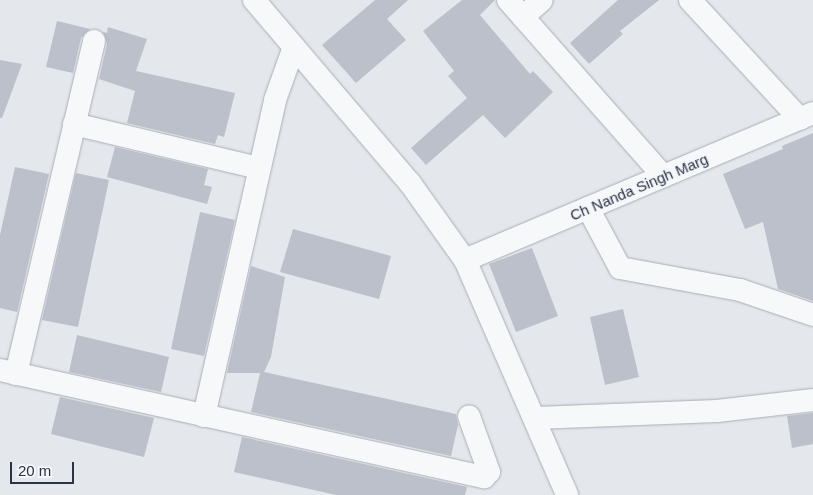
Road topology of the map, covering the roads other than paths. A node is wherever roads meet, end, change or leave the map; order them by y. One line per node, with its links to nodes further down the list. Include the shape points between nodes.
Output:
1 (254, 0): 7 (street)
2 (508, 0): 5 (street)
3 (542, 0): 5 (street)
4 (690, 0): 8 (street)
5 (523, 17): 11 (street)
6 (94, 41): 9 (street)
7 (294, 47): 10 (street, via 276,93); 13 (street, via 410,184)
8 (806, 116): 11 (street, Ch Nanda Singh Marg)
9 (74, 124): 10 (street); 15 (street)
10 (259, 168): 17 (street)
11 (663, 176): 12 (street, Ch Nanda Singh Marg)
12 (588, 208): 13 (street, Ch Nanda Singh Marg); 14 (street, via 620,268 740,290)
13 (465, 260): 19 (street)
14 (813, 315)
15 (8, 372): 17 (street)
16 (813, 400): 19 (street, via 717,411)
17 (204, 416): 18 (street, via 484,477 488,472)
18 (469, 416)
19 (536, 418): 20 (street)
20 (567, 495)

